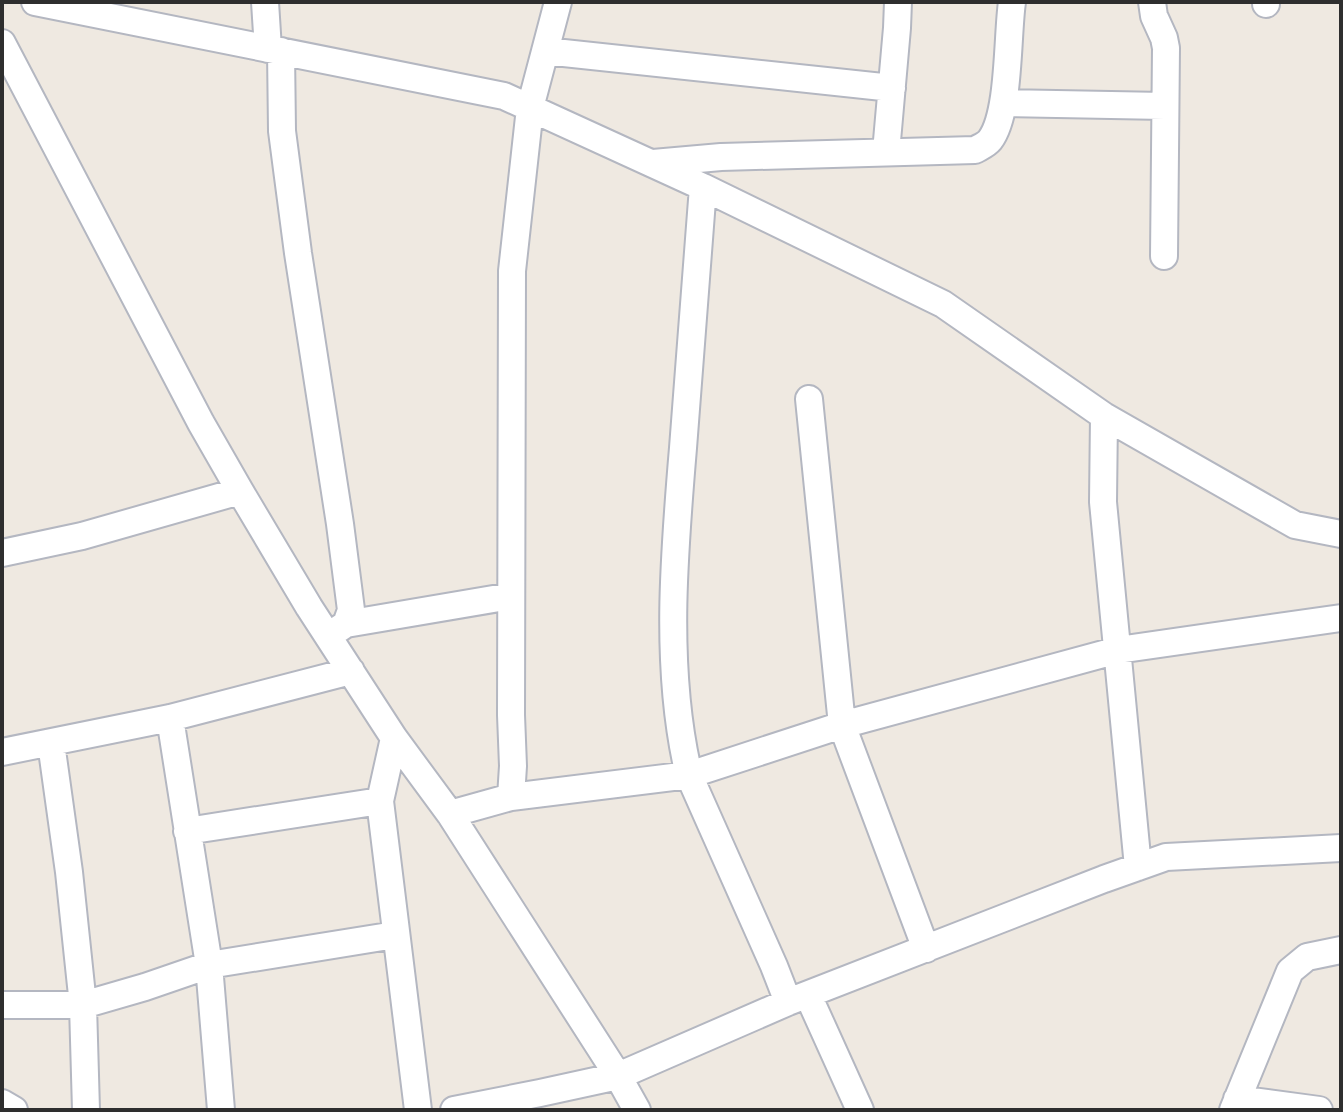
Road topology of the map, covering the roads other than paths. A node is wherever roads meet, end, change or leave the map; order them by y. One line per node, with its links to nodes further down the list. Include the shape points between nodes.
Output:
1 (35, 2): 8 (street)
2 (265, 2): 8 (street)
3 (558, 2): 9 (street)
4 (898, 2): 11 (street)
5 (1012, 2): 12 (street)
6 (1152, 2): 13 (street, via 1166,48)
7 (2, 43): 10 (street)
8 (274, 50): 14 (street, via 504,96); 26 (street, via 346,563 351,610)
9 (545, 51): 11 (street); 14 (street)
10 (11, 80): 21 (street)
11 (892, 88): 15 (street)
12 (1003, 103): 13 (street); 15 (street, via 995,132 975,150)
13 (1165, 106): 18 (street)
14 (530, 108): 16 (street); 24 (street, via 512,271)
15 (886, 152): 16 (street)
16 (649, 163): 17 (street)
17 (703, 187): 20 (street, via 943,304); 34 (street, via 675,540 674,671)
18 (1164, 256)
19 (809, 399): 30 (street)
20 (1104, 416): 22 (street, via 1295,525); 27 (street, via 1103,502)
21 (240, 491): 23 (street); 26 (street, via 309,607)
22 (1341, 534)
23 (2, 553)
24 (511, 596): 26 (street); 35 (street)
25 (1341, 618): 27 (street)
26 (337, 630): 28 (street)
27 (1118, 650): 30 (street); 40 (street)
28 (351, 671): 29 (street); 31 (street)
29 (170, 718): 32 (street); 38 (street)
30 (842, 725): 34 (street); 42 (street)
31 (394, 738): 36 (street); 37 (street)
32 (51, 743): 33 (street); 47 (street)
33 (2, 752)
34 (689, 775): 35 (street); 45 (street, via 774,966)
35 (511, 797): 37 (street)
36 (380, 801): 38 (street); 41 (street)
37 (450, 814): 48 (street)
38 (187, 831): 44 (street)
39 (1341, 848): 40 (street, via 1166,857)
40 (1138, 867): 42 (street)
41 (395, 935): 44 (street); 54 (street)
42 (926, 949): 45 (street)
43 (1341, 950): 50 (street, via 1307,957 1290,971)
44 (209, 965): 47 (street); 53 (street)
45 (798, 999): 48 (street); 57 (street)
46 (2, 1005): 47 (street)
47 (83, 1005): 52 (street)
48 (618, 1076): 55 (street); 56 (street)
49 (2, 1103): 51 (street)
50 (1235, 1104): 58 (street)
51 (14, 1110)
52 (86, 1110)
53 (221, 1110)
54 (418, 1110)
55 (454, 1110)
56 (637, 1110)
57 (860, 1110)
58 (1319, 1110)

